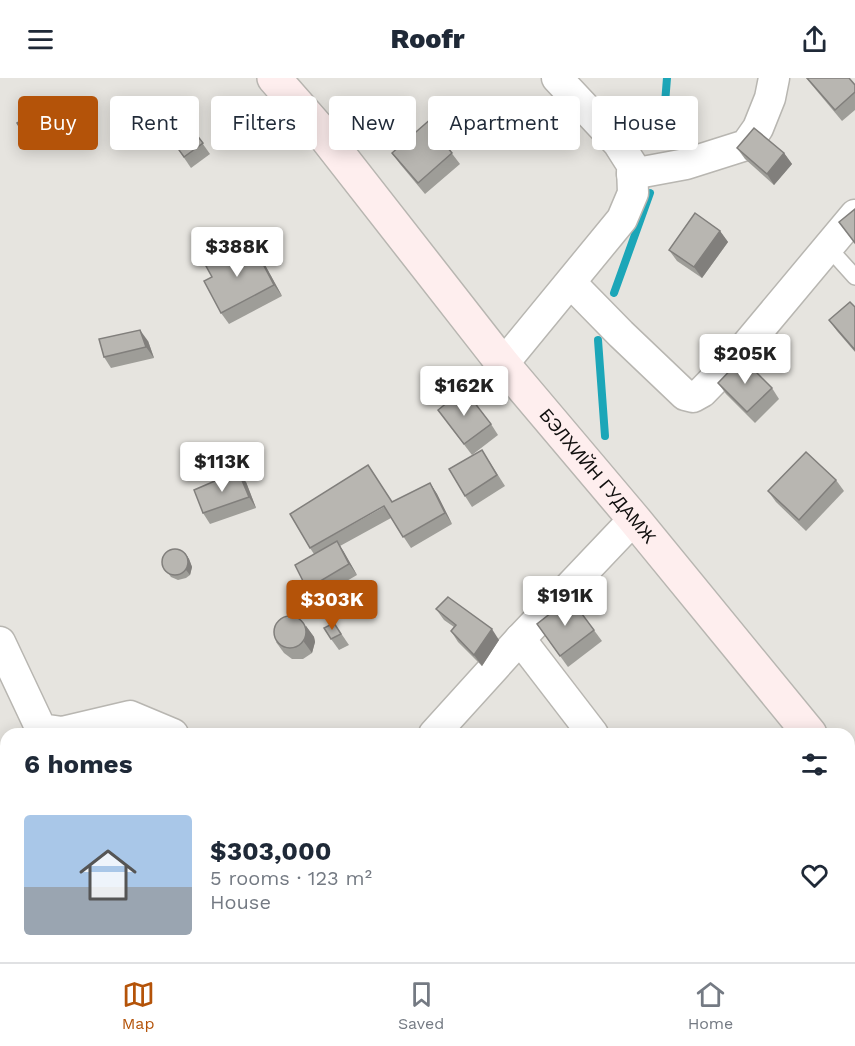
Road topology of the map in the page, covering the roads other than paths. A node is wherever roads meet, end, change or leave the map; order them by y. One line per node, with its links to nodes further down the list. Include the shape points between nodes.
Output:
1 (274, 78): 9 (main road, БЭЛХИЙН ГУДАМЖ, via 324,135)
2 (557, 78): 4 (street, via 618,143 632,165)
3 (774, 78): 4 (street, via 758,128 746,145 686,164)
4 (632, 174): 8 (street, via 633,193 622,219)
5 (855, 215): 6 (street)
6 (828, 247): 7 (lane); 8 (street, via 739,354 693,397 685,395)
7 (855, 278)
8 (571, 283): 9 (street)
9 (503, 364): 10 (main road, БЭЛХИЙН ГУДАМЖ)
10 (634, 519): 11 (street); 18 (main road, БЭЛХИЙН ГУДАМЖ)
11 (520, 639): 16 (street); 17 (street)
12 (0, 642): 13 (street)
13 (41, 728)
14 (79, 728): 15 (street, via 130,716)
15 (159, 728)
16 (441, 728)
17 (588, 728)
18 (805, 728)

